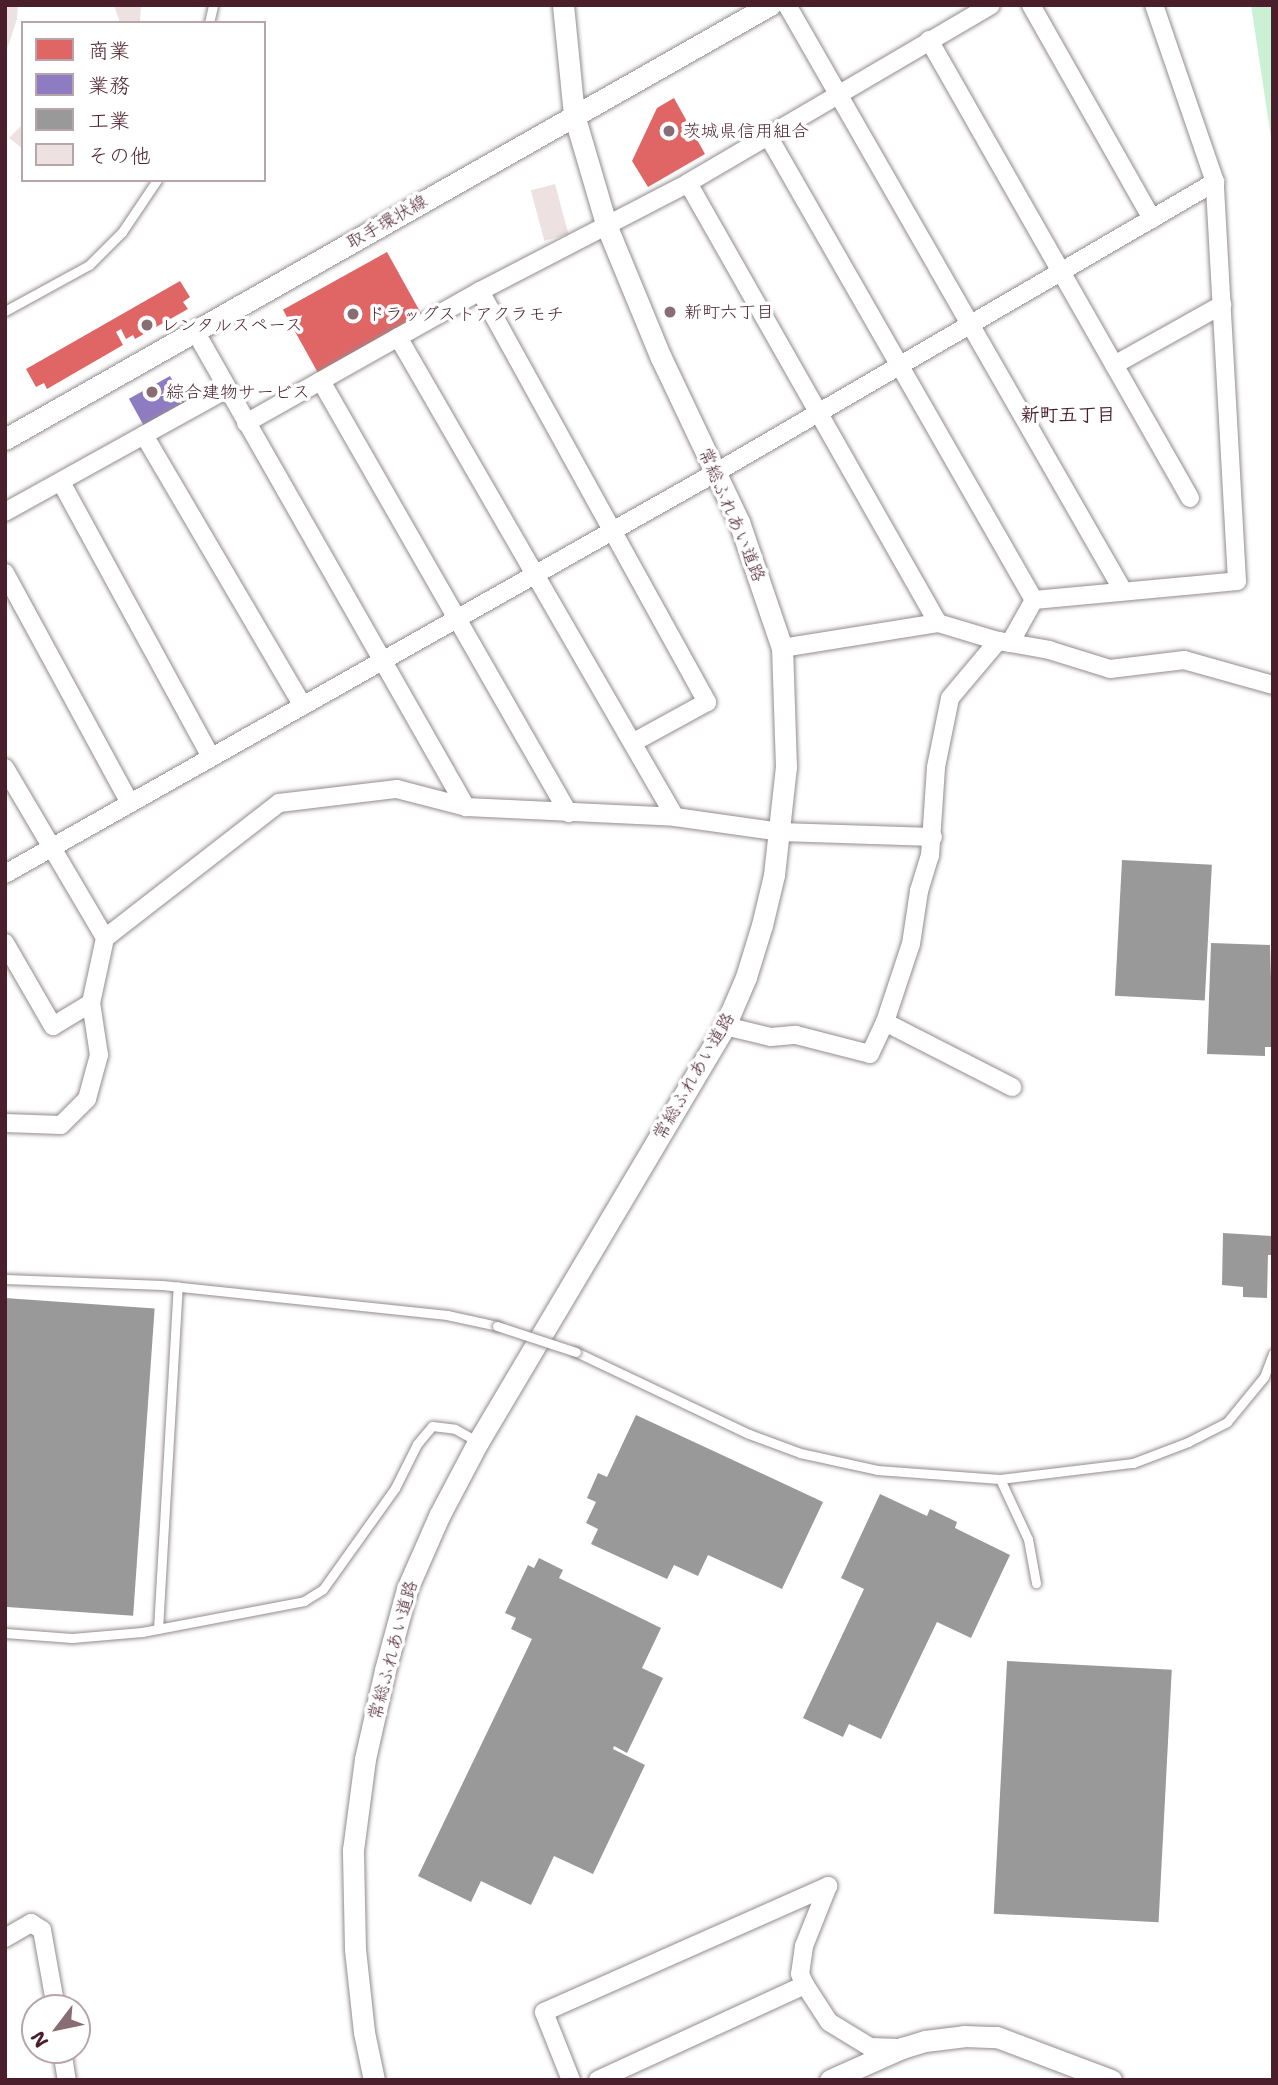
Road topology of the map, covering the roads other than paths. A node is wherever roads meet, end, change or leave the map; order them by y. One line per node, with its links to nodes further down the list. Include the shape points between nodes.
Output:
1 (563, 5): 9 (street, 常総ふれあい道路)
2 (770, 5): 9 (street, 取手環状線)
3 (787, 5): 8 (street)
4 (991, 5): 7 (street)
5 (1031, 5): 14 (street)
6 (1154, 5): 12 (street)
7 (929, 40): 8 (street); 16 (street)
8 (837, 93): 10 (street); 20 (street)
9 (574, 115): 15 (street, 常総ふれあい道路); 21 (street, 取手環状線)
10 (767, 134): 13 (street); 23 (street)
11 (156, 182): 19 (lane, via 122,232 89,265)
12 (1215, 182): 14 (street); 18 (street)
13 (688, 183): 15 (street); 27 (street)
14 (1152, 219): 16 (street)
15 (607, 226): 17 (street); 31 (street, 常総ふれあい道路, via 656,347)
16 (1060, 272): 20 (street); 24 (street)
17 (480, 291): 22 (street); 35 (street)
18 (1222, 305): 24 (street); 38 (street, via 1237,581)
19 (5, 311)
20 (968, 326): 23 (street); 38 (street)
21 (195, 331): 26 (street); 30 (street, 取手環状線)
22 (398, 337): 25 (street); 37 (street)
23 (901, 365): 27 (street); 39 (street)
24 (1114, 365): 33 (street)
25 (321, 380): 28 (street); 40 (street)
26 (227, 388): 28 (street); 29 (street)
27 (819, 412): 31 (street); 41 (street)
28 (246, 423): 44 (street)
29 (144, 435): 32 (street); 46 (street)
30 (5, 439)
31 (715, 473): 35 (street); 43 (street, 常総ふれあい道路, via 743,534)
32 (61, 482): 34 (street); 48 (street)
33 (1190, 498)
34 (5, 512)
35 (611, 532): 37 (street); 47 (street, via 707,702)
36 (5, 573): 50 (street)
37 (535, 575): 40 (street); 47 (street)
38 (1122, 589): 39 (street)
39 (1034, 600): 42 (street)
40 (457, 618): 44 (street); 52 (street)
41 (938, 623): 42 (street); 43 (street)
42 (1004, 642): 45 (street, via 1110,669 1184,660); 55 (street, via 950,698 936,767)
43 (782, 648): 54 (street, 常総ふれあい道路, via 786,767)
44 (381, 661): 46 (street); 51 (street)
45 (1273, 685)
46 (303, 706): 48 (street)
47 (634, 742): 53 (street)
48 (211, 757): 50 (street)
49 (5, 768): 56 (street)
50 (130, 803): 56 (street)
51 (466, 807): 52 (street); 58 (street, via 397,789 279,803)
52 (568, 813): 53 (street)
53 (675, 817): 54 (street)
54 (780, 832): 55 (street); 62 (street, 常総ふれあい道路, via 762,925)
55 (933, 837): 61 (street, via 911,944)
56 (51, 848): 57 (street); 58 (street)
57 (5, 874)
58 (105, 938): 60 (street)
59 (5, 943): 60 (street, via 53,1026)
60 (91, 1003): 64 (street, via 99,1055 87,1099 61,1125)
61 (885, 1022): 62 (street, via 870,1054 796,1035 771,1038); 63 (street)
62 (725, 1026): 68 (street, 常総ふれあい道路)
63 (1012, 1087)
64 (7, 1119)
65 (5, 1279): 66 (lane)
66 (177, 1287): 69 (lane, bridge, via 447,1315 497,1326 576,1352 800,1454 877,1470); 71 (lane)
67 (1273, 1354): 69 (lane, via 1264,1377 1227,1422 1188,1443 1133,1463)
68 (478, 1442): 71 (lane, via 455,1429 432,1426 417,1444 395,1488 323,1589 304,1601); 78 (street, 常総ふれあい道路, via 407,1589 365,1759 353,1850 354,1937)
69 (1000, 1479): 70 (lane, via 1028,1539)
70 (1036, 1583)
71 (158, 1629): 72 (lane, via 72,1638)
72 (5, 1633)
73 (5, 1938): 75 (street, via 32,1923 42,1930)
74 (805, 1985): 76 (street, via 824,2016 845,2033 870,2048); 79 (street, via 800,1974 804,1946 828,1886 544,2012); 80 (street)
75 (53, 1994)
76 (902, 2048): 77 (street, via 964,2036 997,2037); 81 (street)
77 (1079, 2074): 82 (street)
78 (374, 2080)
79 (571, 2080)
80 (598, 2080)
81 (830, 2080)
82 (1111, 2080)

